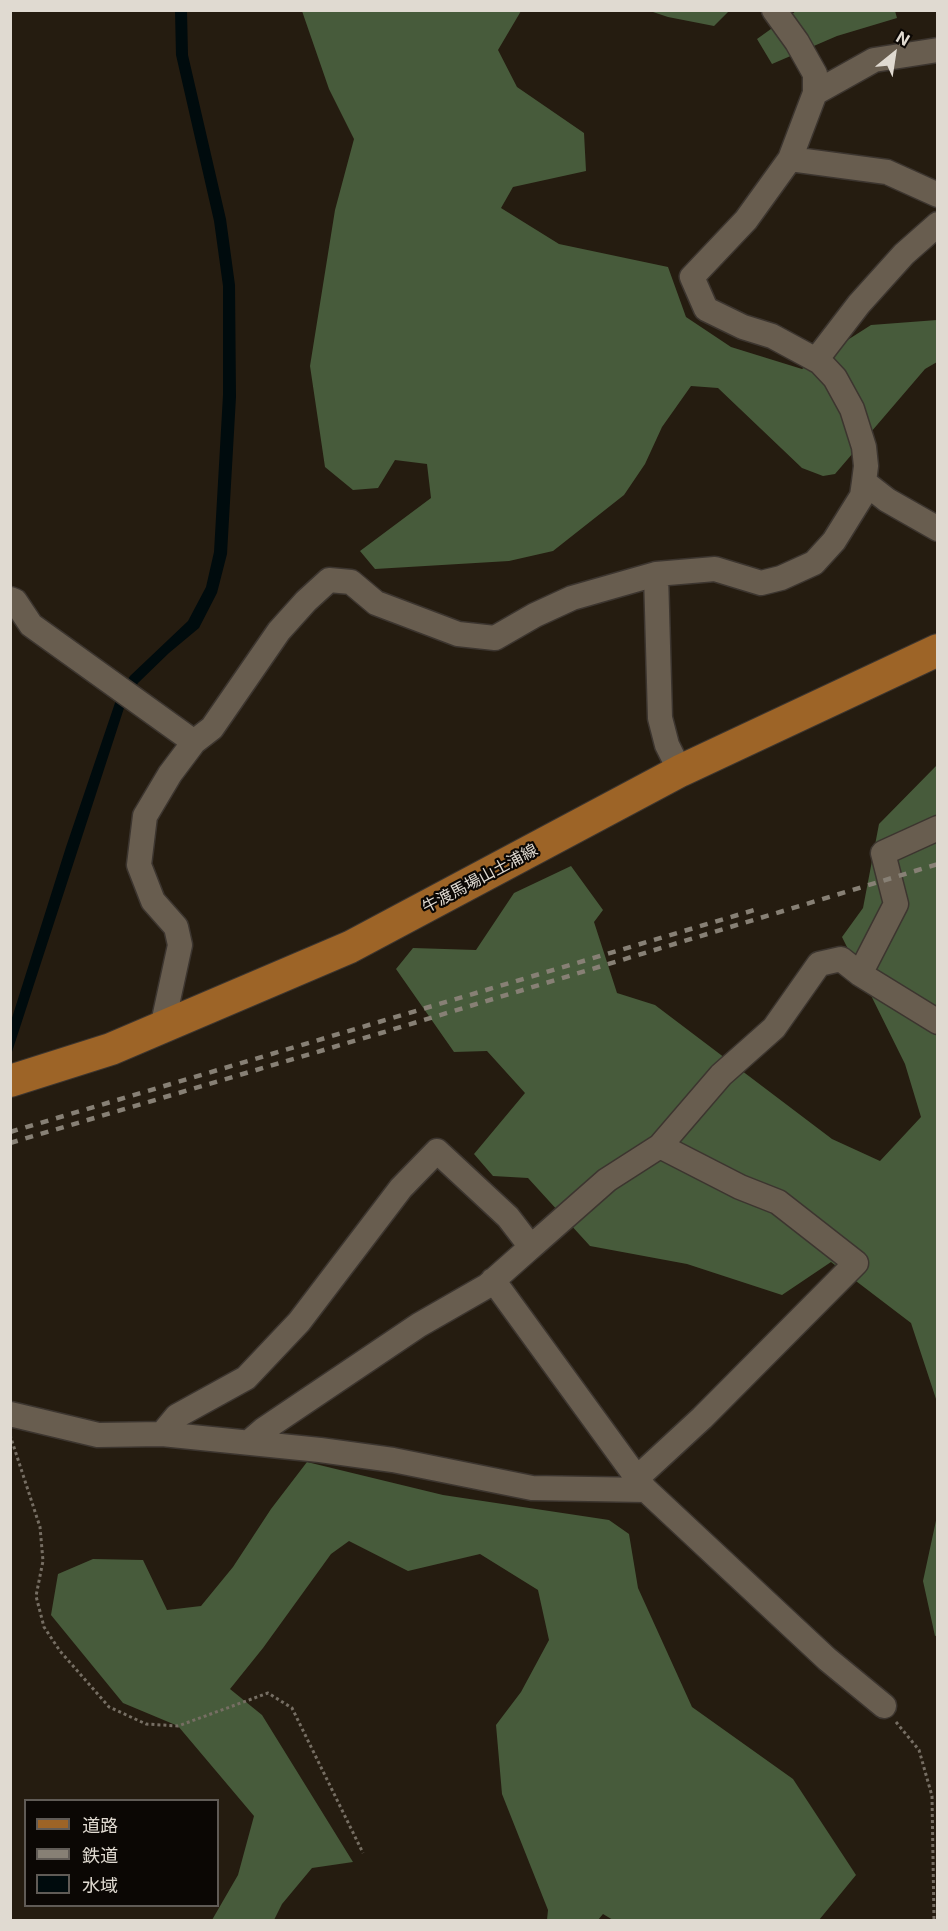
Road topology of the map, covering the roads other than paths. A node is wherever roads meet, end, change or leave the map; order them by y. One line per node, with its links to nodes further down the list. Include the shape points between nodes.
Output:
1 (774, 10): 3 (street, via 815,74)
2 (938, 50): 3 (street, via 874,60)
3 (815, 93): 4 (street)
4 (790, 159): 5 (street, via 887,172); 7 (street, via 746,220 692,277 706,309 772,336)
5 (938, 195)
6 (938, 224): 7 (street, via 866,296)
7 (816, 360): 8 (street, via 835,378 852,409 864,447)
8 (864, 482): 9 (street); 10 (street, via 862,496 834,541 814,563 781,578 761,583 715,570)
9 (938, 529)
10 (656, 574): 13 (street, via 572,598 495,638 458,634 376,603 351,582 329,580 279,631 212,728); 14 (street, via 660,718)
11 (10, 599): 13 (street, via 31,625)
12 (938, 650): 14 (main road, 牛渡馬場山土浦線)
13 (194, 742): 18 (street, via 145,816 140,855 139,865 153,901 176,927 180,945)
14 (680, 771): 18 (main road, 牛渡馬場山土浦線, via 350,947)
15 (938, 828): 16 (street, via 883,853 897,904)
16 (860, 974): 17 (street); 20 (street, via 841,959 819,964 774,1028 721,1075)
17 (938, 1022)
18 (162, 1028): 19 (main road, 牛渡馬場山土浦線, via 111,1049)
19 (10, 1081)
20 (660, 1146): 21 (street, via 607,1180); 26 (street, via 778,1202 856,1263)
21 (531, 1247): 22 (street); 24 (street, via 508,1217 437,1151 401,1188 299,1322 246,1378 177,1416)
22 (494, 1280): 25 (street, via 419,1325); 26 (street)
23 (10, 1414): 24 (street, via 98,1435)
24 (162, 1434): 25 (street)
25 (249, 1442): 26 (street, via 393,1460 532,1488)
26 (642, 1484): 27 (street, via 827,1659)
27 (884, 1706)

